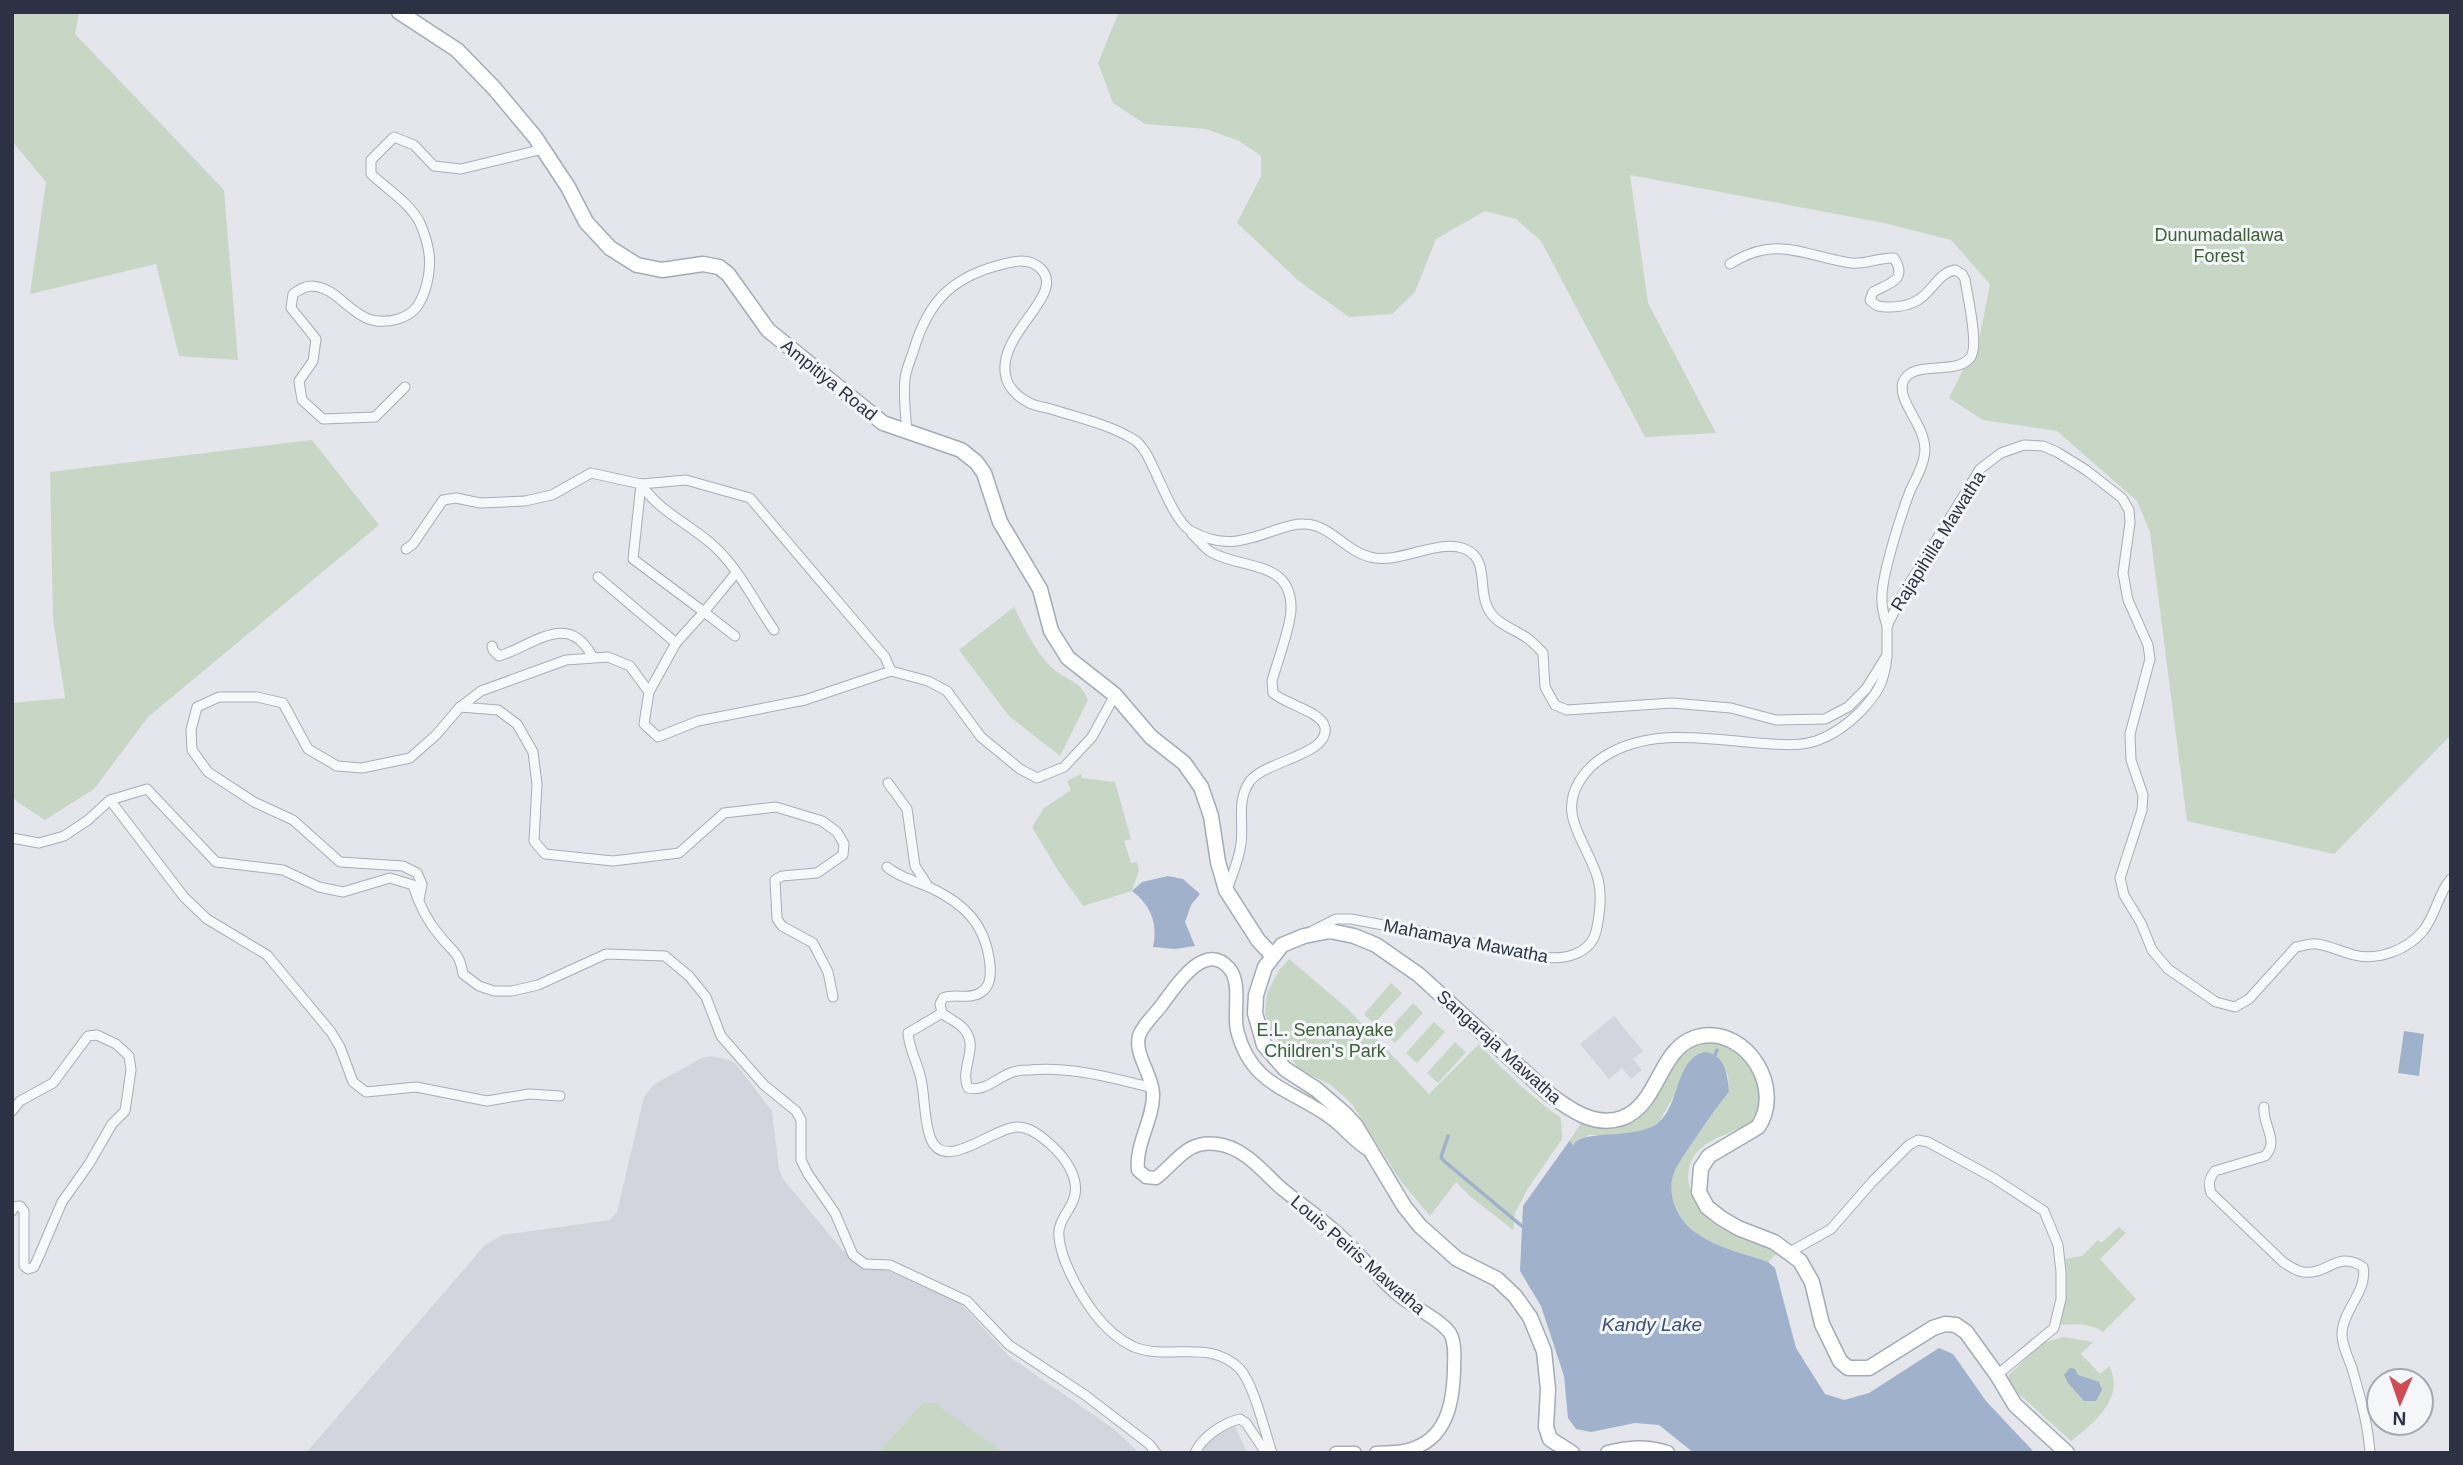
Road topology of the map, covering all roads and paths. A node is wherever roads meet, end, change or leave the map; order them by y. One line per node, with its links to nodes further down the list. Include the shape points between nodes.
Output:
1 (399, 12): 2 (main road, Ampitiya Road, via 439,36 471,63)
2 (543, 149): 4 (street, via 461,169 435,166 414,145 394,137 370,160 371,174 417,216 429,243 430,275 420,305 405,317 386,322 364,318 314,286 293,294 292,308 316,339 313,361 299,381 302,400 323,419 375,417); 5 (main road, Ampitiya Road, via 586,222 610,248 636,265 662,270 704,264 719,267 768,330 883,424)
3 (1730, 264): 12 (street, via 1768,248 1850,262 1894,258 1900,274 1870,295 1874,305 1883,307 1920,301 1948,272 1955,270 1965,279 1975,343 1972,356 1964,363 1913,371 1902,387 1926,446 1884,581 1882,609)
4 (405, 387)
5 (907, 433): 7 (street, via 905,376 931,308 945,292 978,271 1030,261 1046,276 1048,287 1009,347 1004,360 1008,385 1027,402 1139,442); 21 (main road, Ampitiya Road, via 961,450 976,462 1000,522 1040,589 1051,631 1068,658)
6 (641, 484): 8 (street, via 591,473 552,495 525,501 443,500); 9 (street, via 651,500 715,547); 11 (street, via 633,559); 19 (street, via 686,480 750,498 885,657)
7 (1188, 530): 17 (street, via 1218,541 1243,542 1305,523 1328,530 1371,557 1391,558 1448,547 1466,550 1481,564 1486,605 1498,621 1543,653 1545,687 1555,705 1567,710 1672,703 1731,708 1776,720 1825,719 1848,707 1866,689); 29 (street, via 1210,552 1266,568 1281,579 1290,593 1292,610 1272,681 1273,693 1320,718 1325,727 1316,748 1265,769 1251,780 1241,799 1241,842)
8 (406, 549)
9 (736, 573): 11 (street); 13 (street)
10 (598, 577): 15 (street)
11 (704, 612): 14 (street); 15 (street)
12 (1887, 626): 17 (street, Rajapihilla Mawatha); 27 (street, Rajapihilla Mawatha, via 1980,469 2001,453 2024,445 2057,452 2122,498 2129,510 2123,573 2128,600 2151,659 2130,734 2142,810 2120,878 2152,950 2168,969 2216,1002 2235,1007 2249,999 2296,947 2316,944 2376,957 2396,951 2422,933)
13 (774, 631)
14 (735, 636)
15 (676, 643): 20 (street)
16 (492, 646): 18 (street, via 499,656 549,633 571,633 586,644)
17 (1887, 655): 31 (street, Mahamaya Mawatha, via 1885,678 1872,699 1833,734 1814,742 1637,741 1588,769 1577,783 1573,822 1598,880 1600,912 1595,937 1574,955 1541,957 1351,919 1336,919)
18 (592, 656): 20 (street, via 630,666); 22 (street, via 566,660 481,691)
19 (891, 671): 20 (street, via 805,700 698,721 657,737 643,724); 21 (street, via 947,691 981,737 1037,778 1063,767 1092,737)
20 (649, 692)
21 (1115, 695): 29 (main road, Ampitiya Road, via 1151,737 1184,763 1201,787)
22 (460, 707): 30 (street, via 410,758 362,768 337,766 308,749 283,704 257,696 219,696 197,706 191,730 192,750 208,772 254,802 293,820 340,862 403,866 417,873 422,884); 33 (street, via 498,710 517,724 533,752 537,783 534,841 545,854 613,861 679,853 724,813 776,807 822,821 837,832 845,844 843,855 817,873 782,876 774,886 777,919 813,943 828,972)
23 (888, 783): 28 (street, via 907,809 915,866)
24 (110, 800): 25 (street, via 64,836 39,843); 30 (street, via 147,789 216,862 283,870 319,887 343,892 390,878 413,886); 36 (street, via 184,897 207,919 267,955 331,1032 353,1082 366,1092 416,1087 487,1101 529,1094)
25 (12, 838)
26 (887, 867): 28 (street)
27 (2451, 879)
28 (929, 887): 34 (street, via 962,905 973,917 990,960 991,977 982,992 974,997 943,998)
29 (1226, 890): 32 (main road, Ampitiya Road)
30 (419, 905): 43 (street, via 461,958 463,974 494,991 538,985 606,954 665,956 706,997 721,1036 764,1085 796,1111 801,1120 801,1160 835,1213 853,1255 865,1264 890,1265 955,1293 1009,1345 1085,1395)
31 (1304, 936): 32 (main road, Sangaraja Mawatha, via 1290,940); 41 (main road, Sangaraja Mawatha, via 1330,931 1354,936 1387,952 1419,975 1549,1094 1583,1116 1606,1121 1636,1110 1673,1054 1690,1039 1713,1036 1735,1043 1762,1069 1767,1089 1765,1114 1753,1132 1709,1156 1700,1168 1699,1192 1707,1207 1721,1218)
32 (1272, 955): 39 (main road, via 1256,995 1257,1024 1264,1045 1284,1069 1345,1114)
33 (832, 997)
34 (942, 1013): 35 (street, via 970,1036 964,1079 968,1088 986,1087 1013,1072 1054,1069); 46 (street, via 908,1034 936,1147 948,1153 963,1150 1015,1127 1035,1133 1062,1155 1071,1169 1076,1193 1058,1235 1077,1289 1117,1337 1135,1347 1205,1350 1240,1370 1248,1381)
35 (1153, 1088): 39 (main road, Louis Peiris Mawatha, via 1139,1037 1186,973 1199,963 1217,960 1234,977 1237,1031 1263,1077 1331,1118); 49 (main road, Louis Peiris Mawatha, via 1153,1104 1137,1159 1138,1170 1146,1177 1156,1178 1194,1146 1231,1146 1336,1232 1394,1291 1450,1334 1454,1348 1449,1413 1430,1438 1411,1450)
36 (560, 1096)
37 (2264, 1107): 54 (street, via 2271,1150 2216,1171 2210,1177 2211,1193 2295,1270 2316,1272 2345,1260 2362,1267 2362,1286 2346,1313 2342,1334 2368,1423)
38 (12, 1111): 40 (street, via 20,1101 53,1083 88,1036 116,1044 128,1056 131,1070 125,1111 111,1124 62,1202 34,1267 28,1269 24,1265 24,1211 20,1206)
39 (1372, 1152): 50 (main road, via 1420,1226 1457,1259 1497,1279 1530,1317 1544,1351 1546,1427 1550,1438)
40 (12, 1211)
41 (1790, 1252): 42 (main road, Sangaraja Mawatha, via 1809,1274 1822,1324 1840,1361 1848,1367 1869,1368 1945,1324 1966,1332); 42 (street, via 1831,1229 1917,1140 1992,1177 2044,1211 2058,1245 2061,1272 2054,1328)
42 (1997, 1375): 53 (main road, Sangaraja Mawatha, via 2015,1405)
43 (1156, 1453)
44 (1195, 1453): 45 (street, via 1205,1438 1240,1419)
45 (1266, 1453)
46 (1272, 1453)
47 (1336, 1453): 48 (main road)
48 (1355, 1453)
49 (1376, 1453)
50 (1572, 1453)
51 (1608, 1453): 52 (main road, via 1653,1448)
52 (1667, 1453)
53 (2067, 1453)
54 (2370, 1453)

